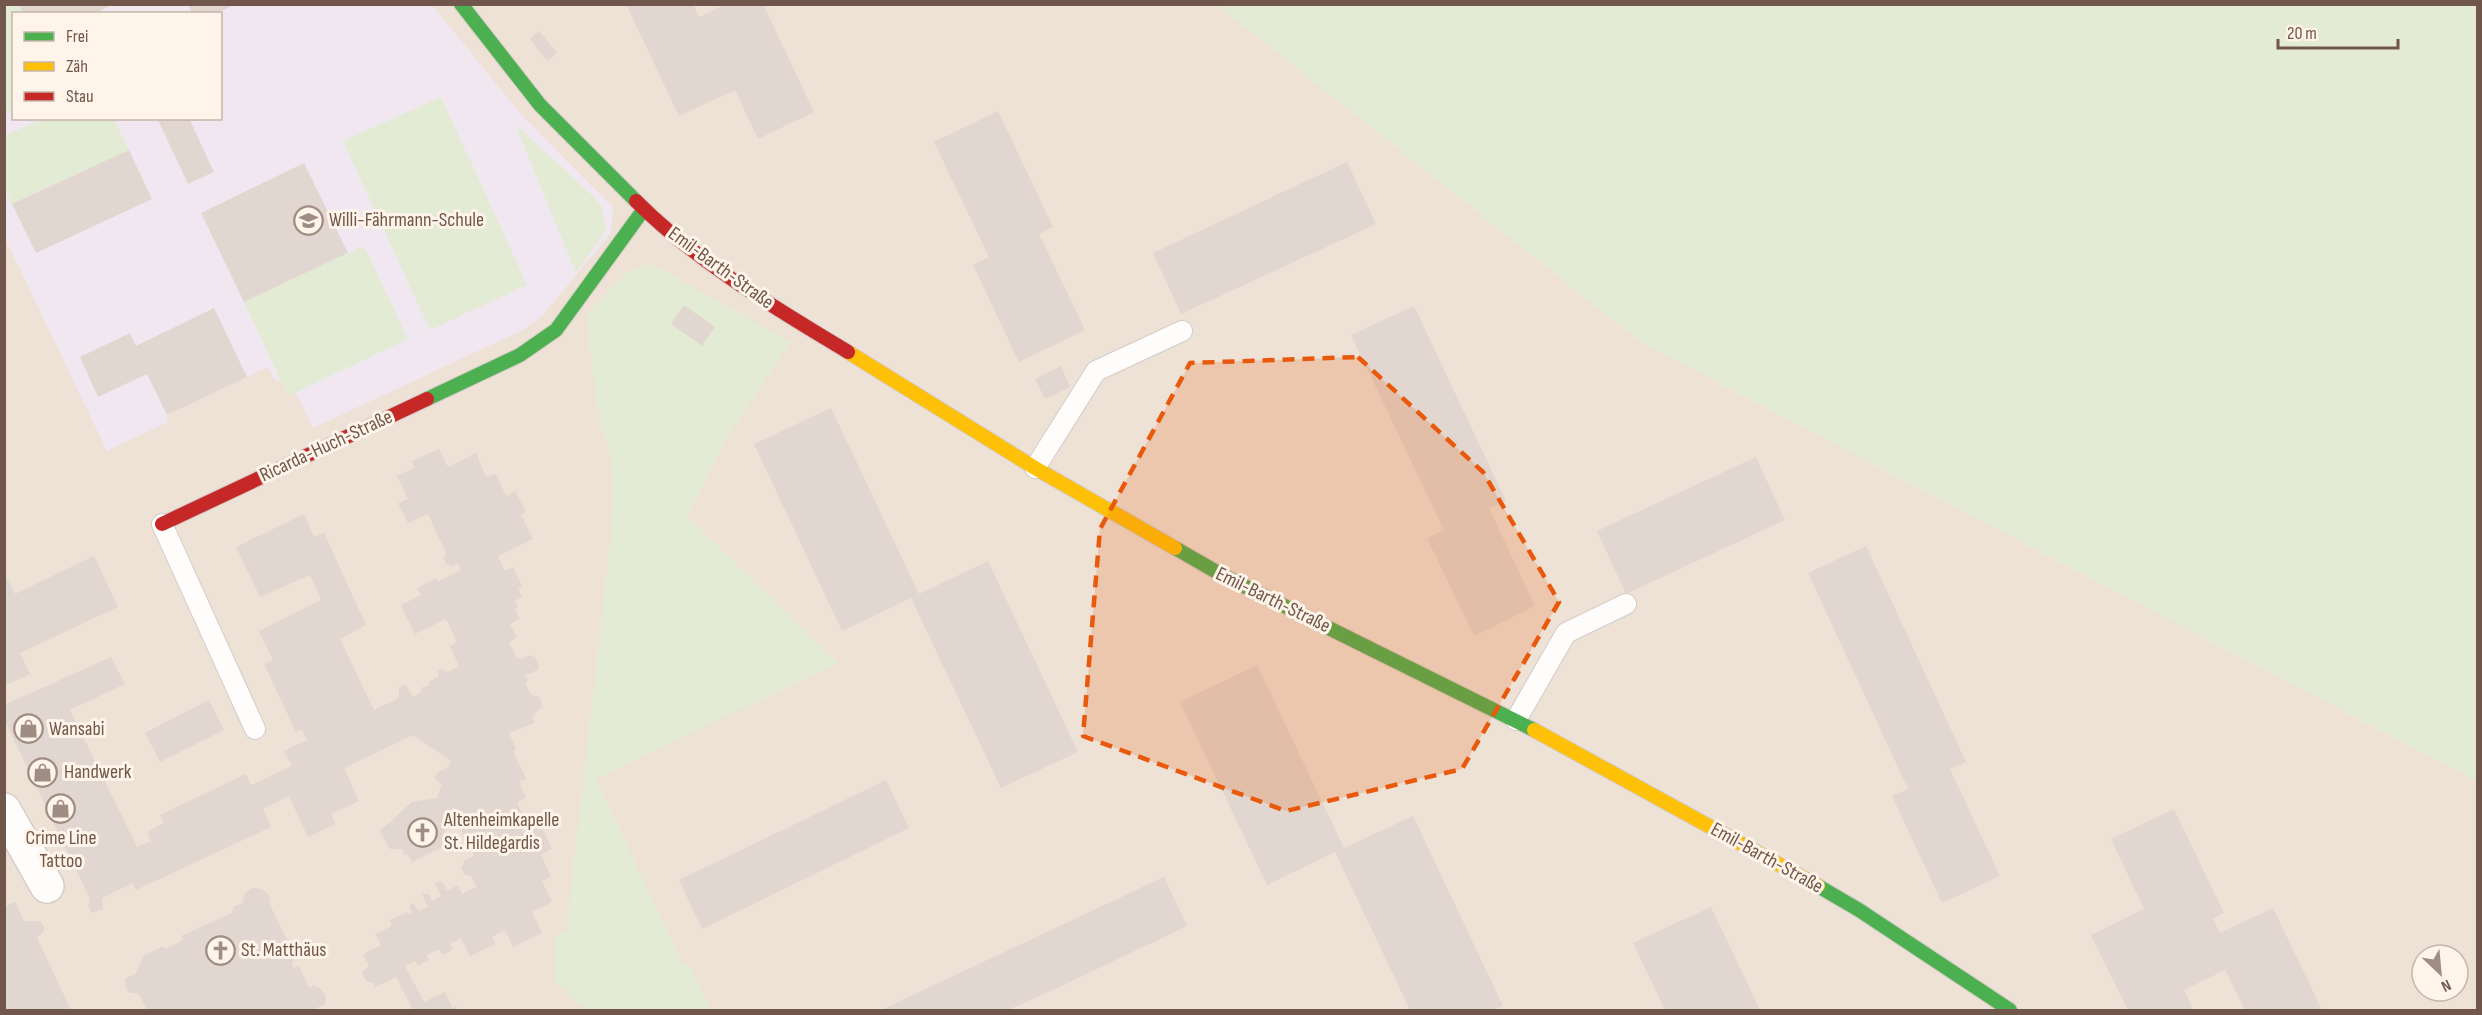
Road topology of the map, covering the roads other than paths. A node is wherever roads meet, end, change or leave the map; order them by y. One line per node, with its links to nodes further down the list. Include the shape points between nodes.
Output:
1 (461, 4): 2 (street, Emil-Barth-Straße, via 540,105)
2 (644, 209): 4 (street, Emil-Barth-Straße, via 685,246 781,310); 5 (street, Ricarda-Huch-Straße, via 556,330 520,355)
3 (1182, 331): 4 (lane, via 1096,370)
4 (1035, 468): 7 (street, Emil-Barth-Straße, via 1222,576)
5 (162, 524): 8 (lane, Ricarda-Huch-Straße)
6 (1626, 604): 7 (lane, via 1566,633)
7 (1516, 720): 11 (street, Emil-Barth-Straße, via 1858,910)
8 (255, 729)
9 (4, 810): 10 (street)
10 (47, 886)
11 (2010, 1011)

